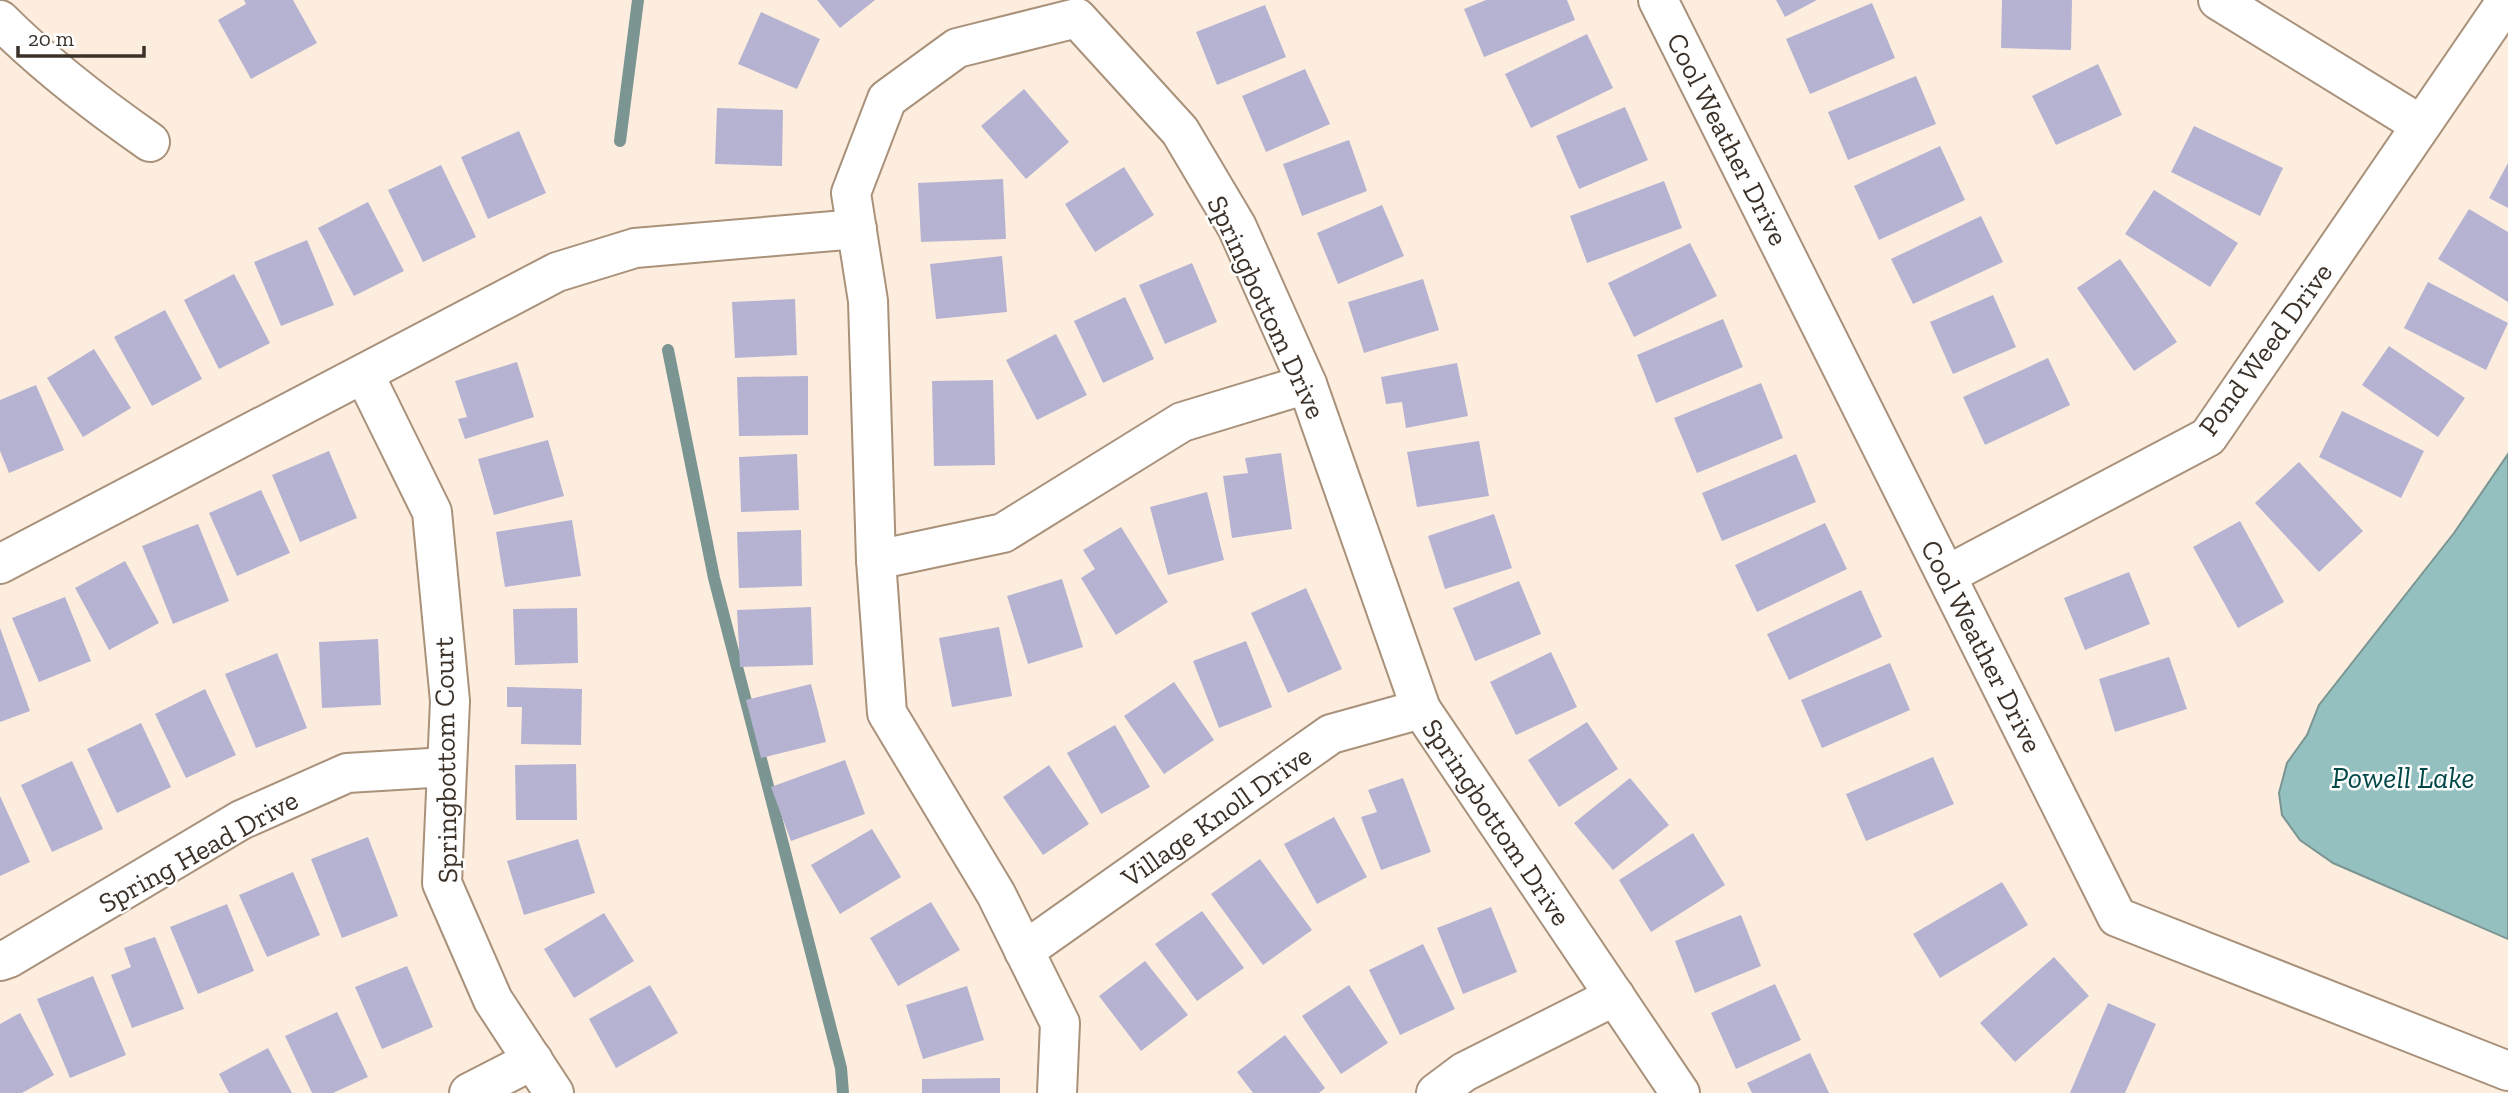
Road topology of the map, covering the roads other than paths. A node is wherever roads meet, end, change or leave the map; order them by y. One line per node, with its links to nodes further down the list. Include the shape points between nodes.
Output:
1 (1658, 0): 12 (street, Cool Weather Drive)
2 (2218, 0): 5 (street)
3 (2507, 0): 5 (street, Pond Weed Drive)
4 (0, 20): 6 (street, via 42,61)
5 (2421, 125): 12 (street, Pond Weed Drive, via 2208,437)
6 (150, 142)
7 (857, 229): 8 (street, via 635,248 558,272); 9 (street, Springbottom Drive, via 851,193 887,99 957,48 1077,18 1180,131 1237,227); 10 (street, Springbottom Drive, via 868,301)
8 (364, 374): 11 (street); 14 (street, Springbottom Court, via 432,512 450,701)
9 (1307, 384): 10 (street, via 1181,422 1003,533); 13 (street, Springbottom Drive)
10 (876, 560): 15 (street, Springbottom Drive, via 887,713 996,894)
11 (0, 564)
12 (1947, 575): 19 (street, Cool Weather Drive, via 2117,917)
13 (1421, 709): 15 (street, Village Knoll Drive, via 1331,734); 17 (street, Springbottom Drive)
14 (447, 767): 16 (street, Spring Head Drive, via 347,773 241,820); 18 (street, Springbottom Court, via 442,883 493,1000)
15 (1024, 951): 22 (street, Springbottom Drive, via 1060,1023)
16 (0, 961)
17 (1615, 996): 23 (street, via 1464,1072); 24 (street, Springbottom Drive)
18 (533, 1060): 20 (street); 21 (street, Springbottom Court)
19 (2508, 1071)
20 (469, 1093)
21 (554, 1093)
22 (1057, 1093)
23 (1436, 1093)
24 (1680, 1093)

